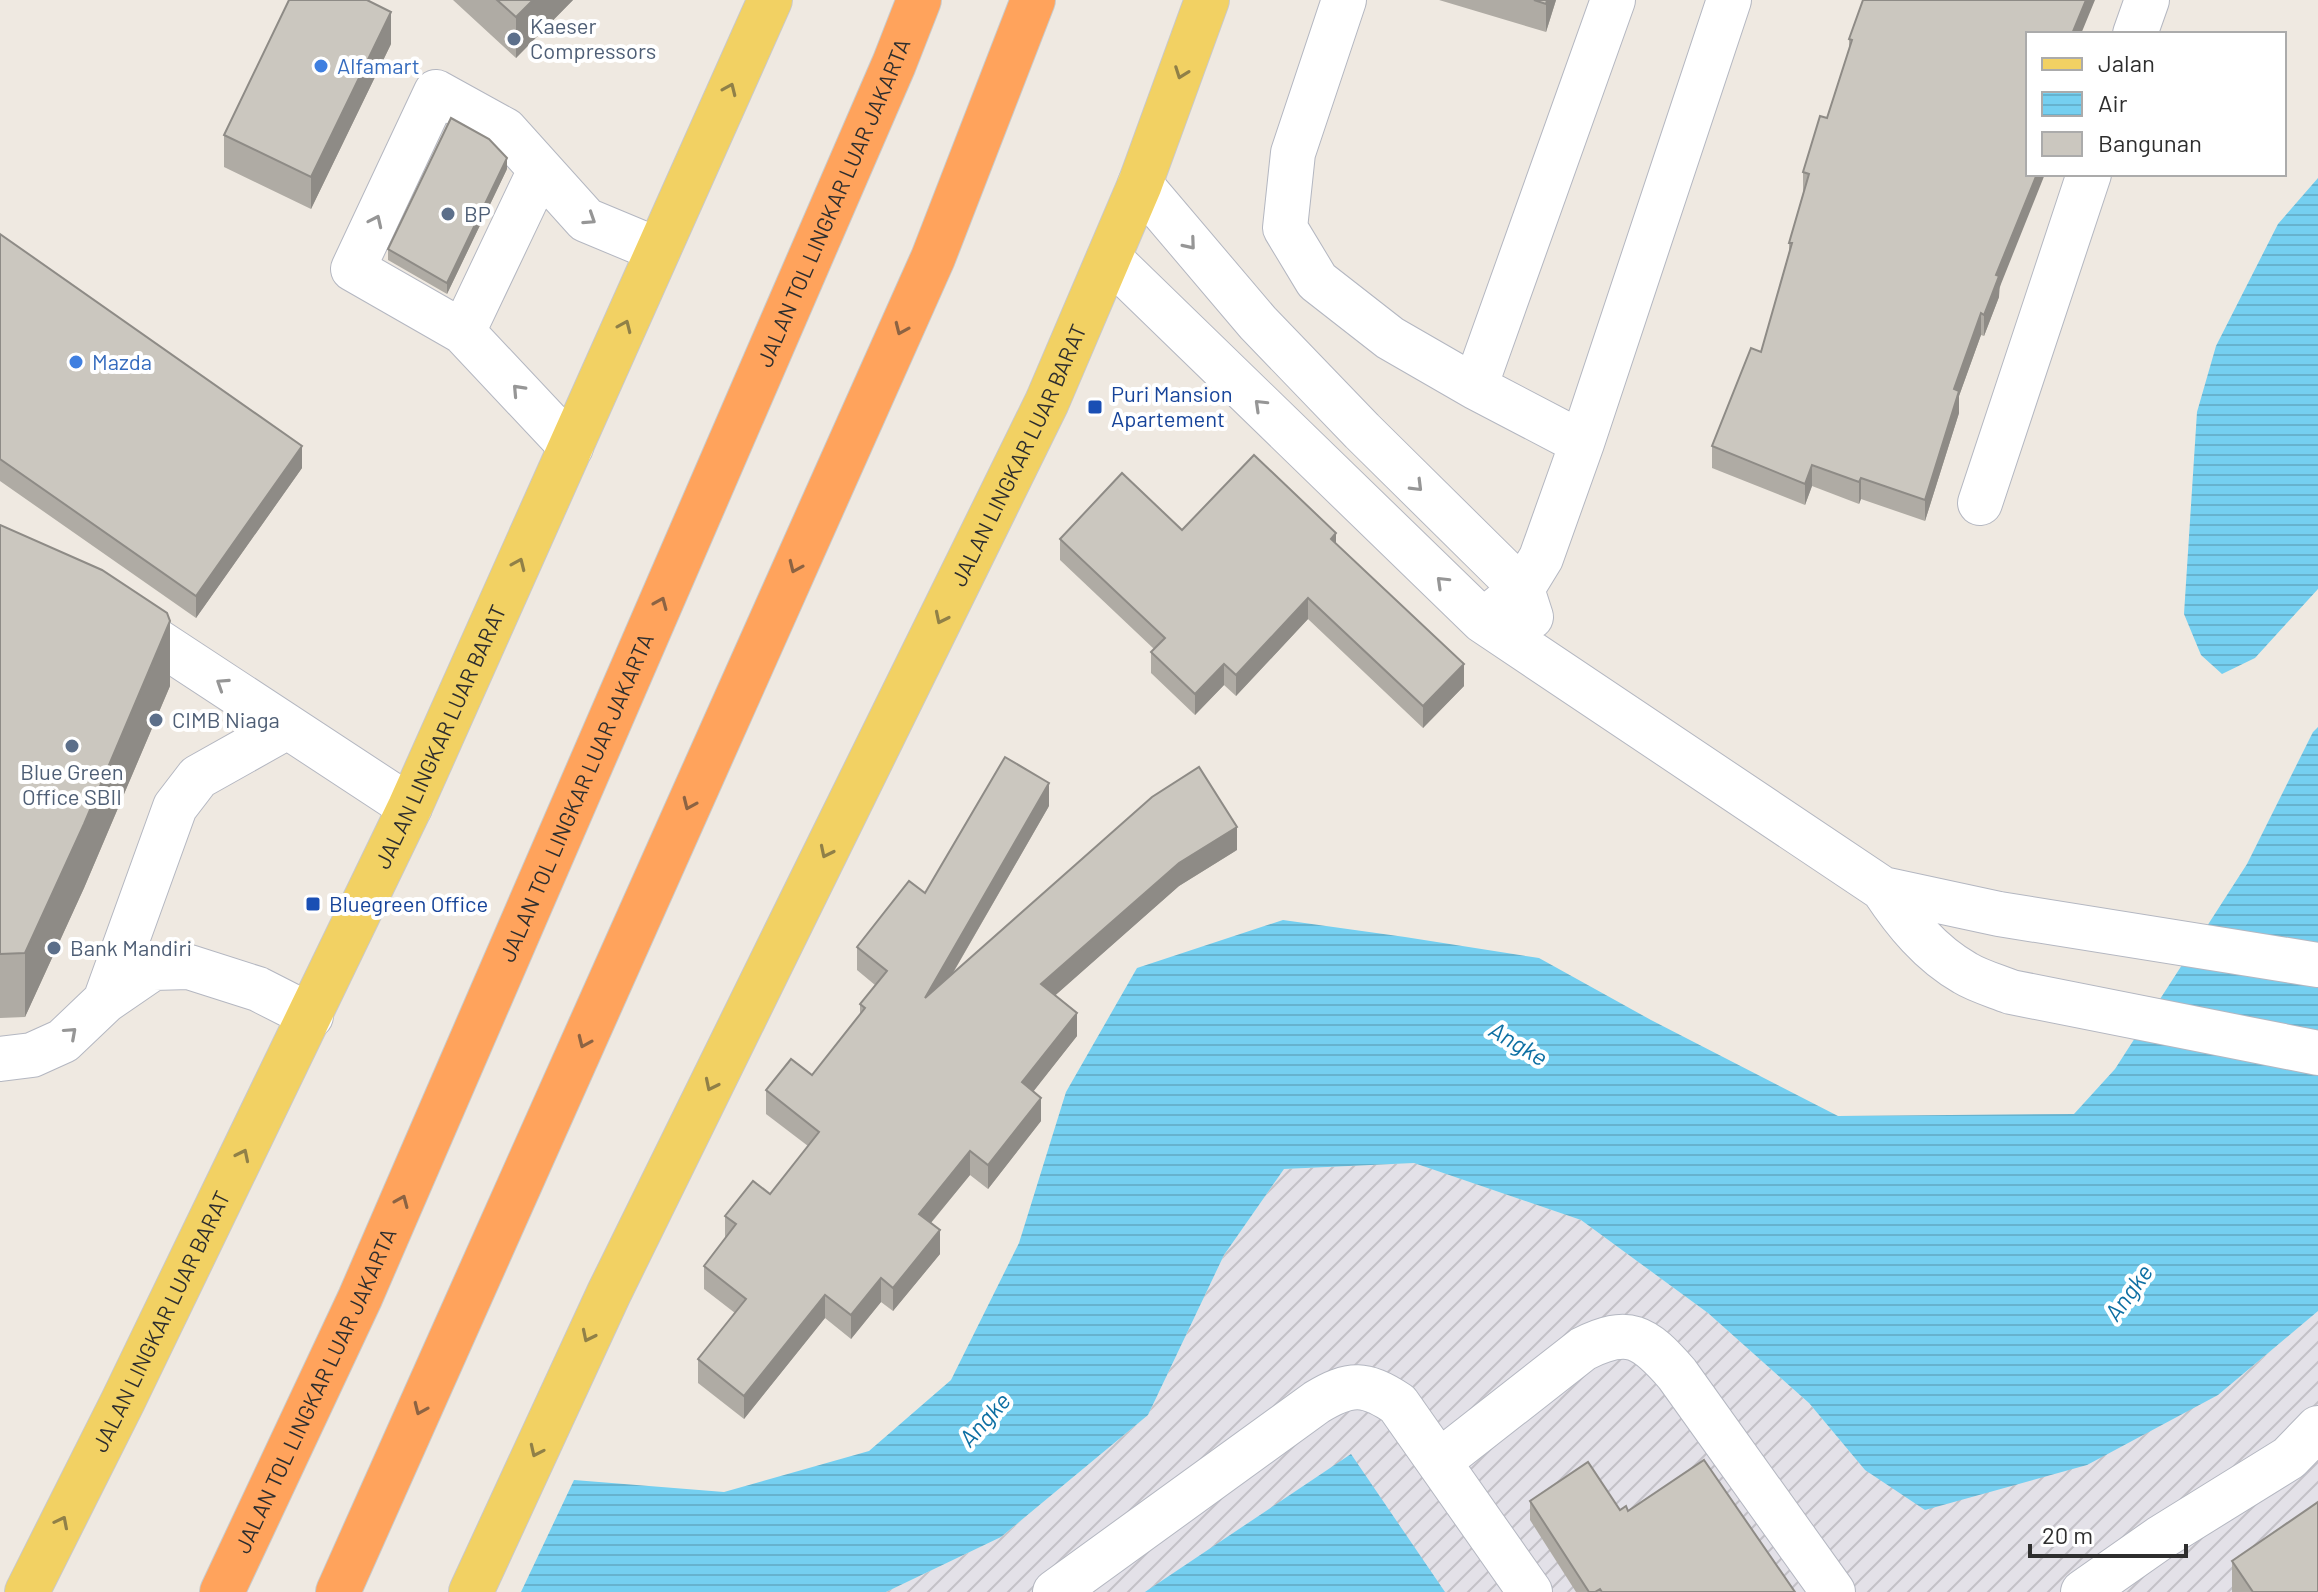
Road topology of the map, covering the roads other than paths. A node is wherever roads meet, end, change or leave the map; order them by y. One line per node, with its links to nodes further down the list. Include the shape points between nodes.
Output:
1 (770, 0): 14 (main road, JALAN LINGKAR LUAR BARAT, one-way to 1)
2 (919, 0): 37 (highway, JALAN TOL LINGKAR LUAR JAKARTA, one-way to 2, via 360,1298)
3 (1033, 0): 15 (highway)
4 (1057, 0): 15 (highway)
5 (1207, 0): 13 (main road, JALAN LINGKAR LUAR BARAT, one-way to 13)
6 (1344, 0): 18 (street, via 1293,153 1285,228 1317,281 1390,338)
7 (1613, 0): 18 (street)
8 (1729, 0): 19 (street)
9 (2147, 0): 10 (street)
10 (2136, 32)
11 (540, 170): 14 (street, one-way to 14, via 586,220); 17 (street); 17 (street, one-way to 11, via 353,269 436,92 505,130)
12 (2088, 176): 21 (street)
13 (1140, 184): 16 (main road, JALAN LINGKAR LUAR BARAT); 22 (street, one-way to 22, via 1258,323)
14 (658, 250): 20 (main road, JALAN LINGKAR LUAR BARAT, one-way to 14)
15 (933, 258): 38 (highway, one-way to 38)
16 (1109, 258): 24 (street, one-way to 16); 39 (main road, JALAN LINGKAR LUAR BARAT, one-way to 39, via 1047,402 568,1380)
17 (463, 332): 20 (street, one-way to 17)
18 (1475, 387): 19 (street)
19 (1582, 443): 22 (street, via 1541,558)
20 (571, 447): 27 (main road, JALAN LINGKAR LUAR BARAT, one-way to 20)
21 (1980, 503)
22 (1522, 589): 24 (street); 25 (street)
23 (91, 598): 26 (street, one-way to 23)
24 (1483, 621): 25 (street)
25 (1547, 665): 28 (street)
26 (287, 727): 27 (street); 30 (street, via 198,777 175,807)
27 (410, 807): 31 (main road, JALAN LINGKAR LUAR BARAT)
28 (1883, 889): 29 (street, via 1999,914); 32 (street, via 1934,951 1965,974 2011,992)
29 (2318, 965)
30 (105, 1001): 31 (street, via 153,968 189,967 258,989); 33 (street, one-way to 30, via 32,1055 63,1041)
31 (311, 1016): 36 (main road, JALAN LINGKAR LUAR BARAT, one-way to 31)
32 (2318, 1053)
33 (0, 1059)
34 (2318, 1428): 43 (street, via 2289,1458)
35 (1440, 1461): 40 (street, via 1398,1404 1378,1390 1338,1389); 41 (street); 42 (street, via 1583,1349 1608,1337 1644,1342 1677,1374)
36 (27, 1592)
37 (222, 1592)
38 (338, 1592)
39 (471, 1592)
40 (1055, 1592)
41 (1530, 1592)
42 (1833, 1592)
43 (2083, 1592)

